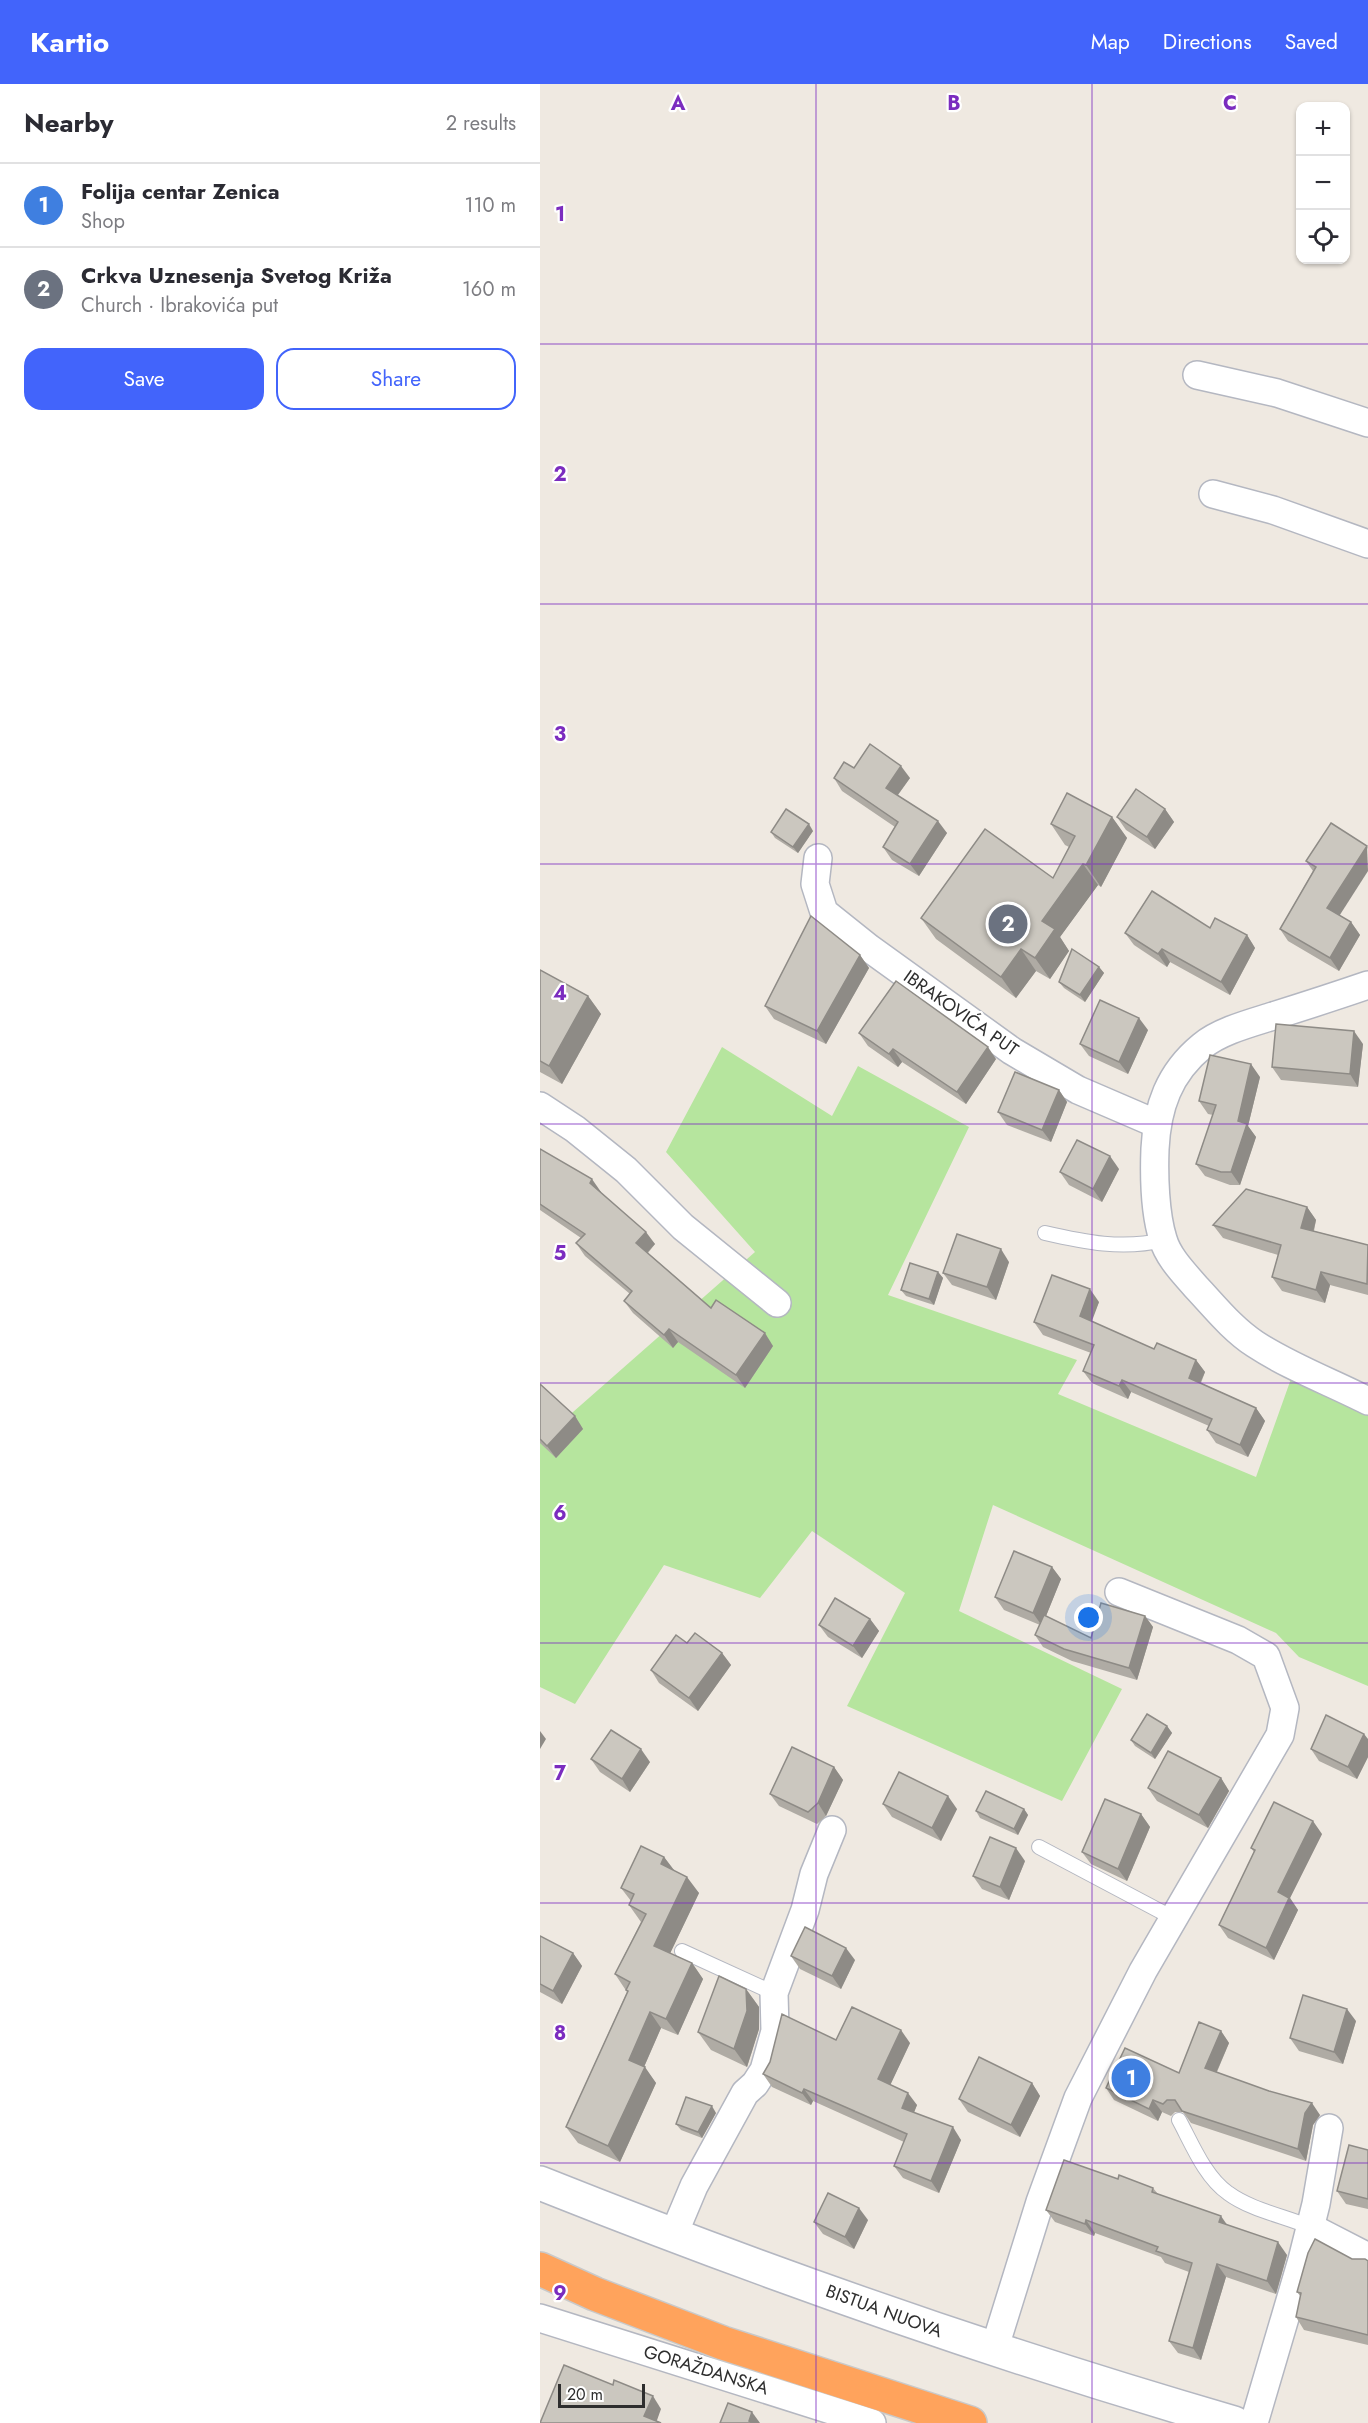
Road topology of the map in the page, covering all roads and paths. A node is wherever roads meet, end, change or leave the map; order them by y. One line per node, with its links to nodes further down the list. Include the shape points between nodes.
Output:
1 (1197, 375): 2 (street, via 1276,393)
2 (1368, 423)
3 (1213, 494): 4 (street, via 1273,510)
4 (1368, 544)
5 (818, 858): 8 (street, IBRAKOVIĆA PUT, via 814,884 824,912 869,948 1012,1051 1078,1090)
6 (1368, 985): 8 (street, via 1241,1026 1203,1045 1174,1074)
7 (540, 1106): 11 (street, via 626,1170 683,1227)
8 (1156, 1124): 10 (street, via 1155,1163)
9 (1045, 1233): 10 (lane, via 1092,1244 1150,1244)
10 (1163, 1240): 12 (street, via 1186,1276 1253,1343)
11 (777, 1304)
12 (1368, 1401)
13 (1119, 1592): 16 (street, via 1238,1640 1266,1656 1285,1708 1280,1735)
14 (832, 1830): 18 (street)
15 (1039, 1846): 16 (lane)
16 (1173, 1918): 27 (street, via 1078,2098 1040,2202)
17 (682, 1950): 18 (lane)
18 (774, 1993): 23 (street, via 775,2031 764,2070 745,2093 694,2186)
19 (1179, 2120): 22 (lane, via 1210,2174 1227,2193)
20 (1329, 2128): 22 (street)
21 (540, 2183): 23 (street, BISTUA NUOVA)
22 (1310, 2227): 24 (street); 31 (street)
23 (673, 2236): 27 (street, BISTUA NUOVA)
24 (1368, 2257)
25 (540, 2269): 29 (highway, via 723,2343)
26 (540, 2318): 28 (street, GORAŽDANSKA)
27 (994, 2350): 30 (street, BISTUA NUOVA)
28 (872, 2423)
29 (970, 2423)
30 (1234, 2423)
31 (1254, 2423)

